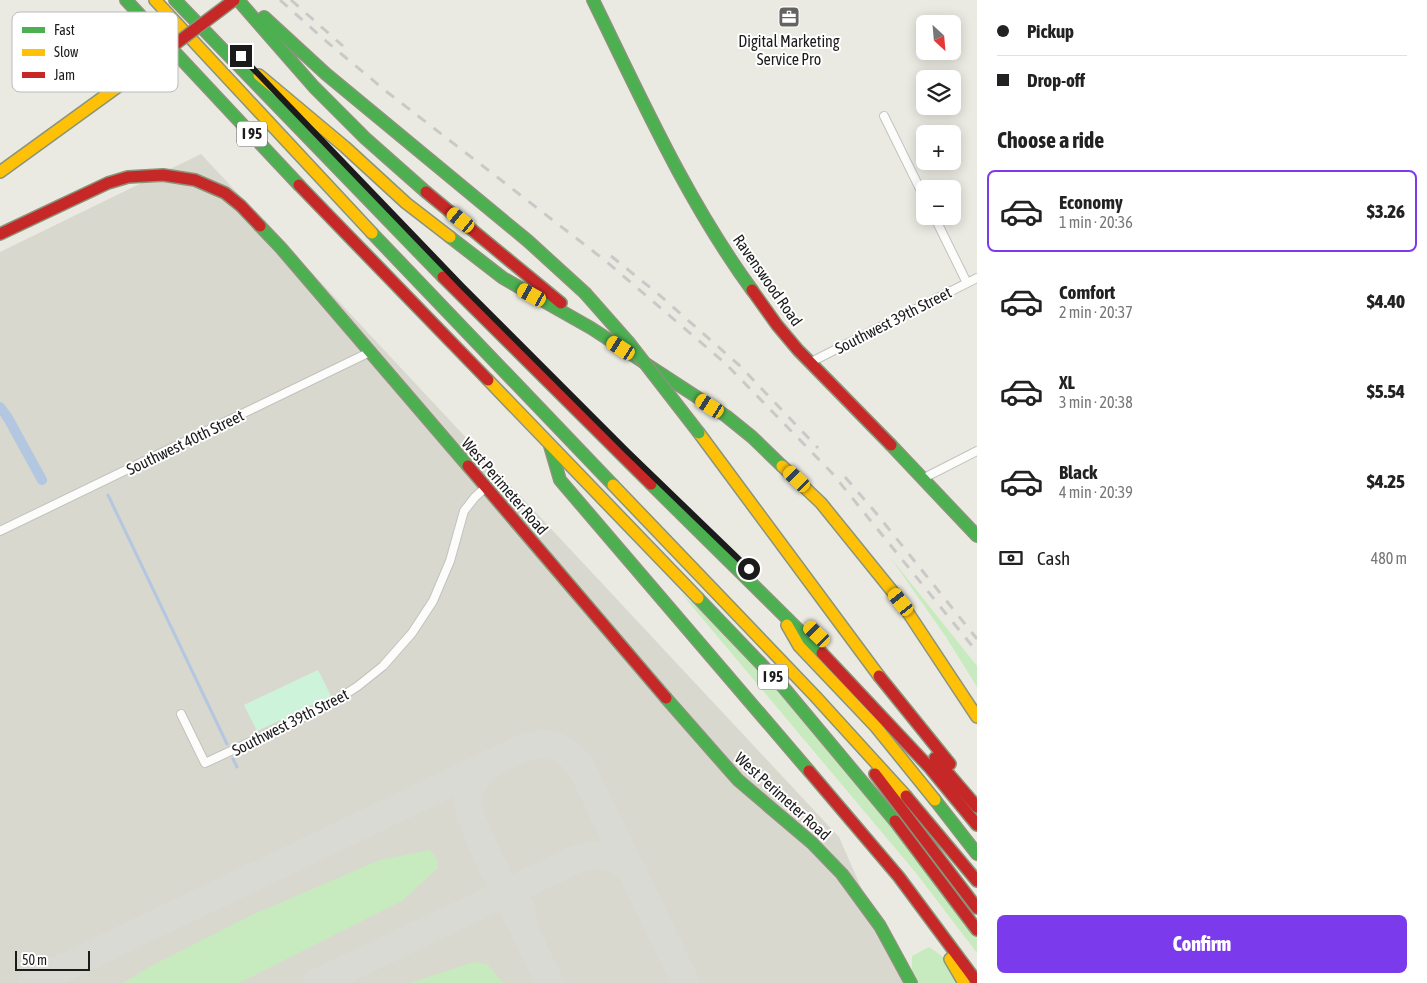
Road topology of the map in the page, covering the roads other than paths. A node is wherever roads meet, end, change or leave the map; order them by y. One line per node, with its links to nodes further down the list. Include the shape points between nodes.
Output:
1 (126, 0): 9 (main road, I 95)
2 (155, 0): 10 (main road)
3 (175, 0): 32 (main road, via 466,301)
4 (188, 0): 14 (main road)
5 (234, 0): 12 (main road, bridge)
6 (238, 0): 23 (main road, via 314,87 394,164)
7 (244, 0): 36 (main road, bridge, via 326,74 528,241 585,293 630,344 699,433 863,656)
8 (593, 0): 25 (main road, Ravenswood Road, via 660,135 706,218 736,268 778,326)
9 (137, 12)
10 (166, 12)
11 (178, 25): 33 (main road, via 330,189)
12 (178, 42)
13 (178, 56): 26 (main road, I 95)
14 (254, 71): 23 (main road, via 460,246 503,278); 37 (main road, via 462,286 843,661)
15 (110, 92): 17 (main road, bridge)
16 (884, 116): 18 (street)
17 (0, 172)
18 (916, 180)
19 (938, 225): 22 (street)
20 (0, 234): 24 (main road, West Perimeter Road, via 118,180 163,175 195,180 225,193 242,206)
21 (977, 278): 22 (street, Southwest 39th Street)
22 (967, 283): 25 (street, Southwest 39th Street)
23 (591, 328): 35 (main road, via 726,416 821,503 901,602)
24 (370, 352): 29 (main road, West Perimeter Road); 30 (street, Southwest 40th Street)
25 (810, 362): 28 (main road, Ravenswood Road)
26 (549, 442): 40 (main road, via 560,480); 43 (main road, I 95, via 790,695 901,828)
27 (977, 451): 28 (street)
28 (924, 478): 31 (main road, Ravenswood Road)
29 (485, 488): 34 (street, Southwest 39th Street, via 464,511 450,561 433,601 383,666 358,686 330,705 205,763); 45 (main road, West Perimeter Road, via 728,770 812,843 851,885 878,923)
30 (0, 531)
31 (977, 536)
32 (778, 609): 38 (main road, via 930,768); 39 (main road, via 799,646 876,727)
33 (815, 696): 41 (main road, via 912,802); 42 (main road)
34 (181, 714)
35 (977, 717)
36 (977, 802)
37 (977, 807)
38 (977, 825)
39 (977, 854)
40 (898, 878): 44 (main road); 46 (main road)
41 (977, 881)
42 (977, 908)
43 (977, 930)
44 (977, 982)
45 (911, 983)
46 (964, 983)

